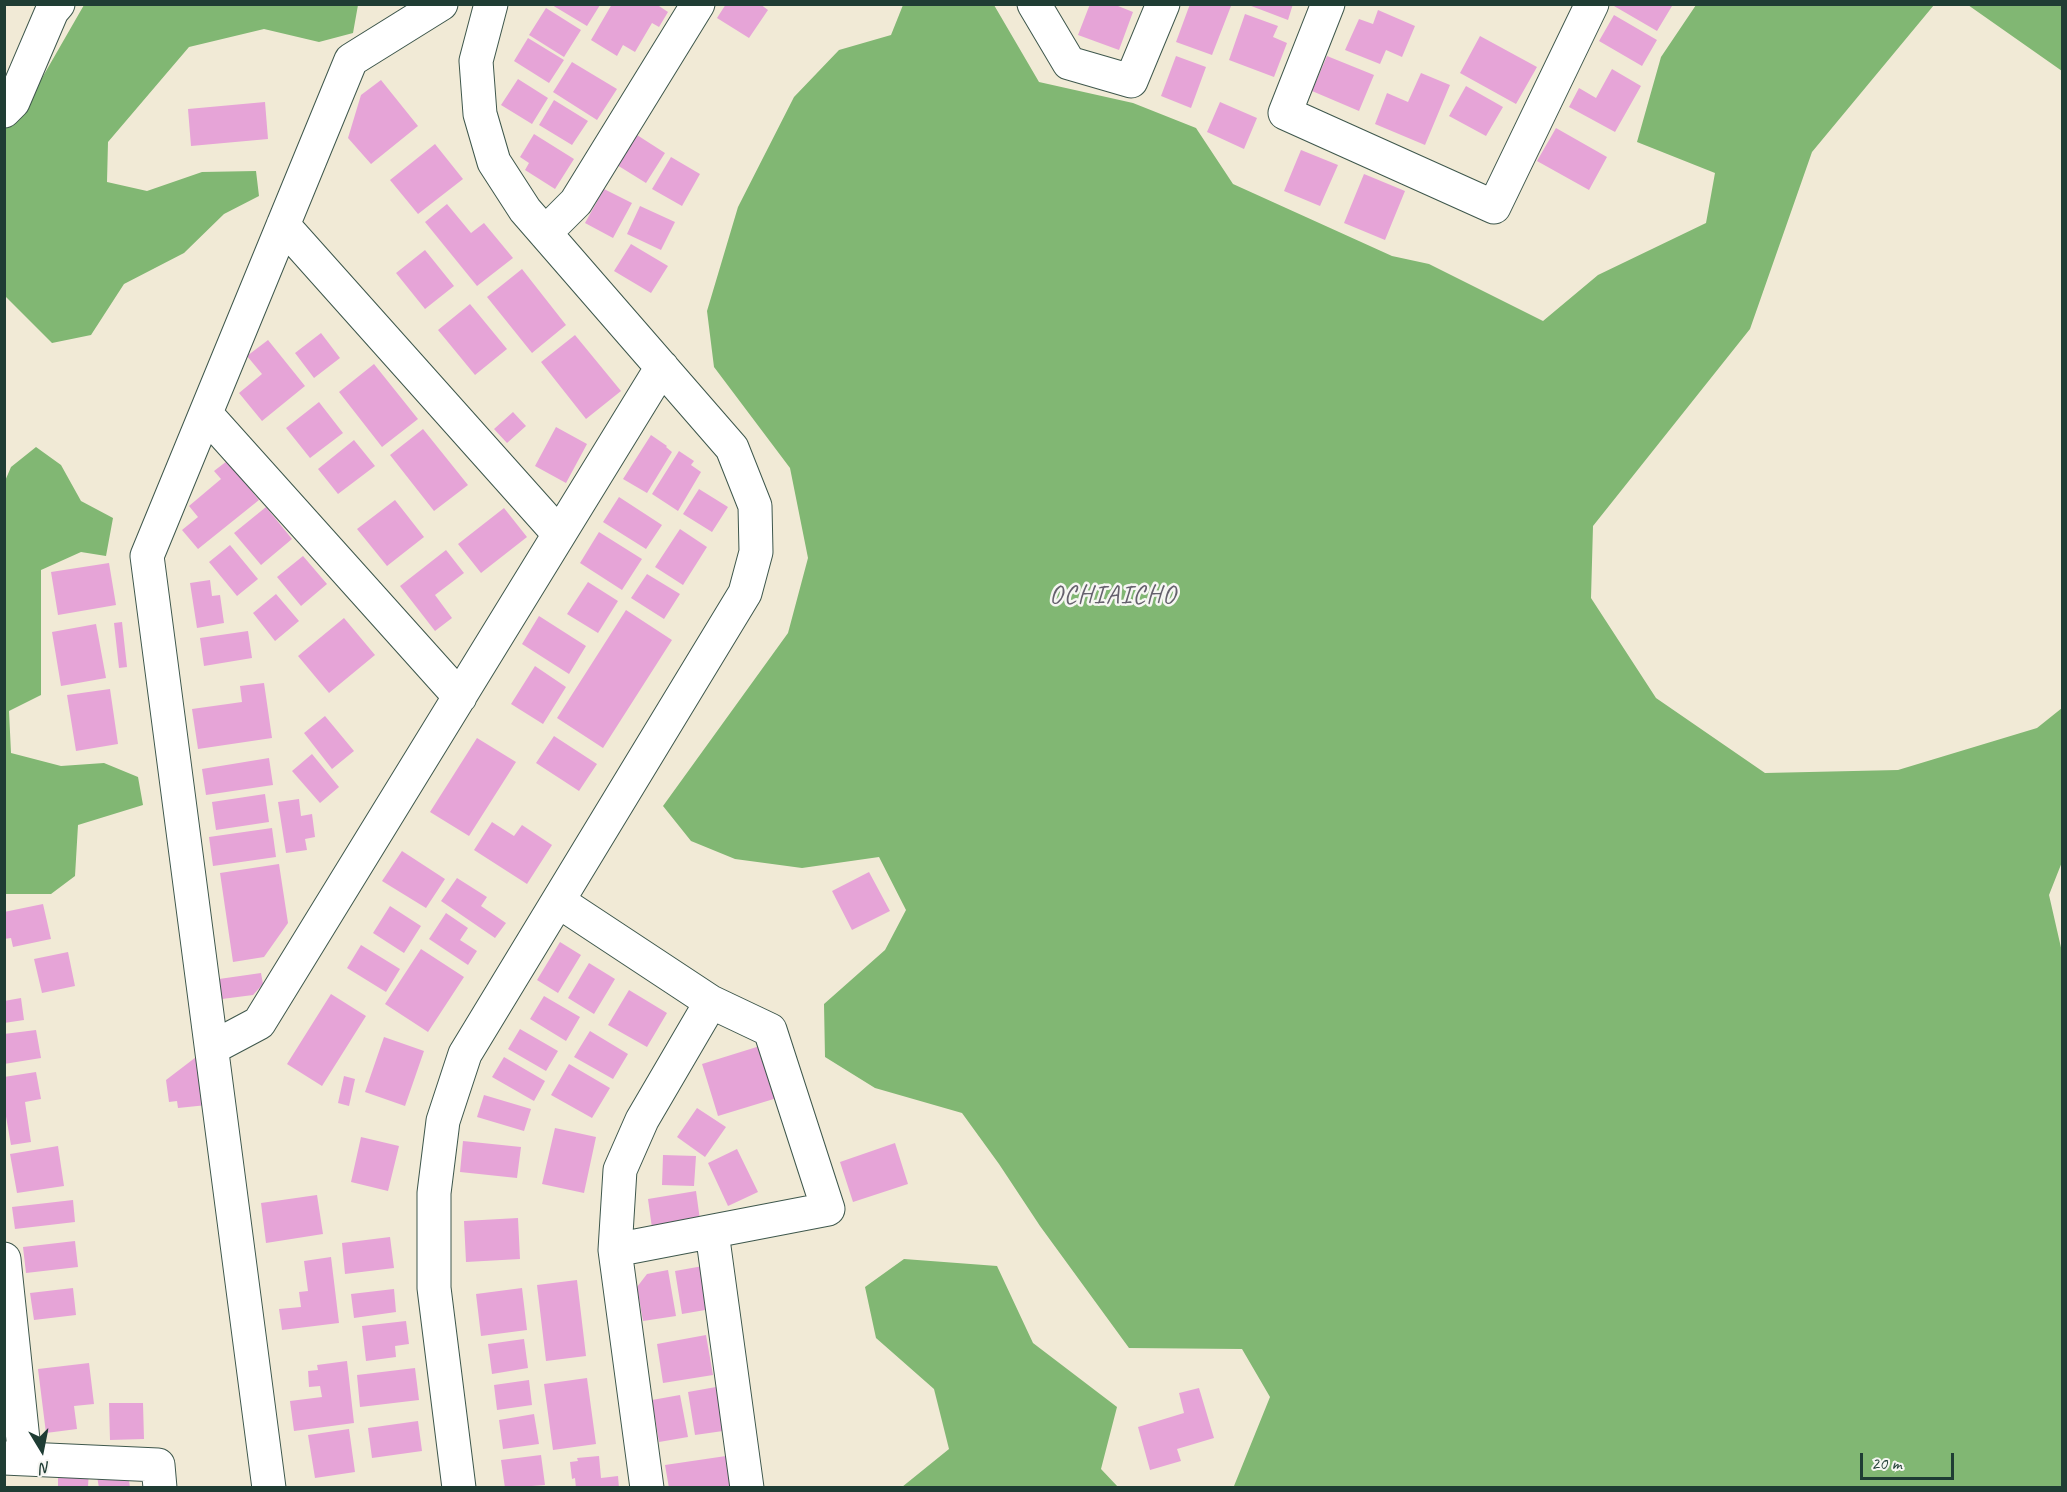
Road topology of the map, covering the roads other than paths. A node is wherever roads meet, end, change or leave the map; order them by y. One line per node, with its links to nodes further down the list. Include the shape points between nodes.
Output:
1 (58, 4): 9 (street, via 13,102)
2 (441, 4): 10 (street, via 351,60)
3 (491, 4): 11 (street, via 476,61 480,114 494,162)
4 (698, 4): 11 (street, via 576,202)
5 (1034, 4): 6 (street, via 1069,63 1131,81)
6 (1162, 4)
7 (1328, 4): 8 (street, via 1285,113 1494,207)
8 (1592, 4)
9 (4, 111)
10 (283, 225): 13 (street); 14 (street)
11 (545, 233): 12 (street)
12 (662, 367): 14 (street); 16 (street, via 732,448 755,506 756,552 745,593)
13 (206, 414): 15 (street); 18 (street, via 147,556)
14 (559, 534): 15 (street)
15 (459, 697): 18 (street, via 259,1023)
16 (558, 901): 17 (street); 25 (street, via 465,1054 443,1121 434,1193 434,1288)
17 (711, 1002): 19 (street, via 770,1030 828,1209); 20 (street, via 642,1120 620,1170)
18 (212, 1048): 24 (street)
19 (712, 1232): 20 (street); 27 (street)
20 (615, 1250): 26 (street)
21 (4, 1259): 22 (street)
22 (15, 1458): 23 (street, via 158,1465)
23 (160, 1488)
24 (269, 1488)
25 (459, 1488)
26 (647, 1488)
27 (747, 1488)

